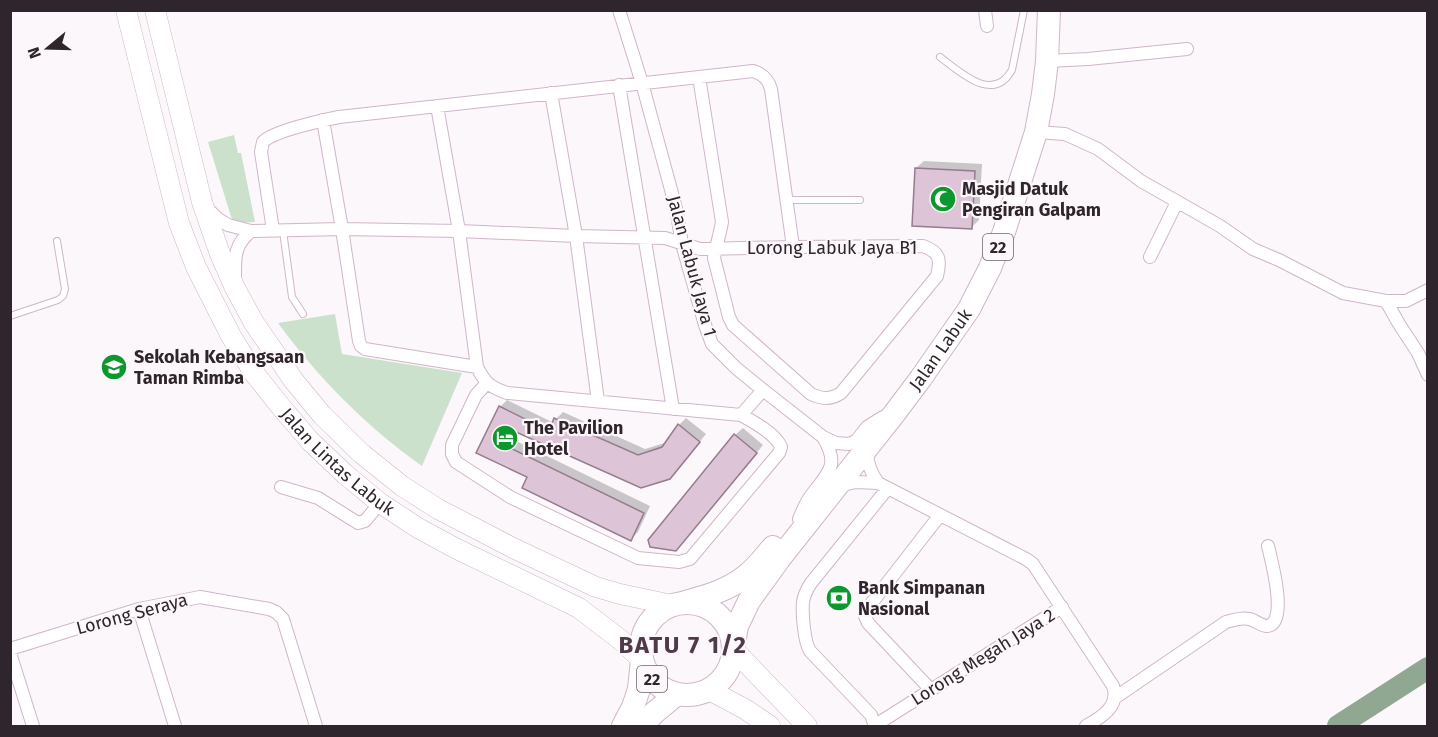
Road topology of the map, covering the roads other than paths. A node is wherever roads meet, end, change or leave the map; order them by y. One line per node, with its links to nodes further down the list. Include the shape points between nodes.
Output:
1 (119, 10): 10 (lane)
2 (126, 10): 10 (main road, Jalan Lintas Labuk)
3 (155, 10): 23 (main road, Jalan Lintas Labuk)
4 (619, 10): 15 (street, Jalan Labuk Jaya 1)
5 (985, 10): 9 (street)
6 (1024, 10): 12 (lane, via 1008,78 985,86 975,83)
7 (1040, 10): 47 (highway, Jalan Labuk / 22, via 1039,59 1030,122 1000,224 951,322)
8 (1049, 10): 13 (highway, Jalan Labuk / 22)
9 (987, 26)
10 (134, 43): 54 (main road, Jalan Lintas Labuk, via 179,223 231,336 254,373 310,441)
11 (1187, 49): 13 (street)
12 (940, 57)
13 (1047, 61): 20 (highway, Jalan Labuk / 22)
14 (699, 77): 15 (street); 21 (street, via 753,70 764,76 771,89); 34 (street, via 722,222)
15 (642, 83): 16 (street); 32 (street, Jalan Labuk Jaya 1)
16 (619, 86): 17 (street); 30 (street)
17 (551, 93): 18 (street); 29 (street)
18 (437, 106): 19 (street); 28 (street)
19 (323, 120): 25 (street); 26 (street, via 263,142 261,152)
20 (1036, 132): 24 (street, via 1065,134 1098,149); 50 (highway, Jalan Labuk / 22, via 1004,232 969,309)
21 (787, 200): 22 (lane); 33 (street)
22 (860, 200)
23 (202, 202): 27 (street, via 228,225); 36 (main road, Jalan Lintas Labuk)
24 (1177, 202): 35 (street); 38 (street, via 1253,249 1343,293)
25 (342, 229): 26 (street, Lorong Labuk Jaya B1); 28 (street, Lorong Labuk Jaya B1); 41 (street, via 361,346)
26 (278, 230): 27 (street, Lorong Labuk Jaya B1); 39 (lane, via 292,297)
27 (251, 231): 36 (street, via 237,248)
28 (459, 231): 29 (street, Lorong Labuk Jaya B1); 41 (street)
29 (576, 236): 30 (street, Lorong Labuk Jaya B1); 45 (street)
30 (645, 238): 32 (street, Lorong Labuk Jaya B1, via 665,237); 46 (street)
31 (57, 241): 40 (lane, via 63,296)
32 (682, 244): 34 (street, Lorong Labuk Jaya B1); 44 (street, Jalan Labuk Jaya 1, via 712,344)
33 (793, 247): 34 (street, Lorong Labuk Jaya B1); 34 (street, Lorong Labuk Jaya B1, via 923,246 938,257 937,276 836,396 820,398 811,394 733,325 714,258)
34 (716, 249)
35 (1150, 257)
36 (235, 288): 58 (main road, Jalan Lintas Labuk, via 270,347 322,416 402,486 438,509 596,587)
37 (1428, 290): 38 (street, via 1406,301)
38 (1386, 301): 42 (street)
39 (303, 314)
40 (10, 316)
41 (477, 367): 43 (street)
42 (1428, 375)
43 (487, 383): 45 (street, via 507,393); 48 (street, via 476,395 452,445 456,462 510,497 638,558 679,562 690,558 781,450 779,441)
44 (763, 390): 48 (street); 49 (street, Jalan Labuk Jaya 1)
45 (598, 402): 46 (street)
46 (673, 409): 48 (street)
47 (886, 414): 49 (street, via 849,444); 56 (highway, Jalan Labuk / 22)
48 (741, 415)
49 (822, 437): 56 (street, via 830,449 829,471)
50 (866, 450): 51 (highway, Jalan Labuk / 22); 52 (street, via 870,469)
51 (837, 486): 52 (street, via 856,482); 61 (highway, Jalan Labuk / 22, via 749,601 737,626)
52 (883, 486): 55 (street); 75 (street, via 811,583 803,602 805,641 810,651 871,715)
53 (281, 487): 54 (street, via 318,498 358,523 365,521)
54 (380, 503): 63 (main road, Jalan Lintas Labuk, via 455,548 579,608)
55 (940, 514): 59 (street, via 1030,561); 65 (street, via 865,616)
56 (799, 519): 58 (highway, Jalan Labuk / 22, via 747,575 710,595)
57 (1268, 546): 67 (street, via 1279,600 1273,623 1264,626 1239,618 1226,622)
58 (679, 603): 61 (highway, via 712,609 730,631); 63 (highway, 22, via 660,611 650,621 643,633)
59 (1062, 607): 65 (street, Lorong Megah Jaya 2); 67 (street, via 1113,686)
60 (139, 609): 62 (street, Lorong Seraya); 69 (street); 70 (street, Lorong Seraya, via 200,597 276,612 283,619)
61 (734, 647): 64 (highway, 22, via 724,678); 74 (main road)
62 (10, 651): 68 (street)
63 (642, 660): 66 (highway, 22, via 661,688); 71 (highway, via 639,689)
64 (709, 690): 66 (highway, 22, via 688,696); 73 (main road)
65 (931, 690): 75 (street, Lorong Megah Jaya 2)
66 (677, 694): 72 (highway, 22)
67 (1116, 697): 76 (street, via 1107,711)
68 (33, 726)
69 (175, 726)
70 (316, 726)
71 (623, 726)
72 (642, 726)
73 (770, 726)
74 (807, 726)
75 (875, 726)
76 (1086, 726)

